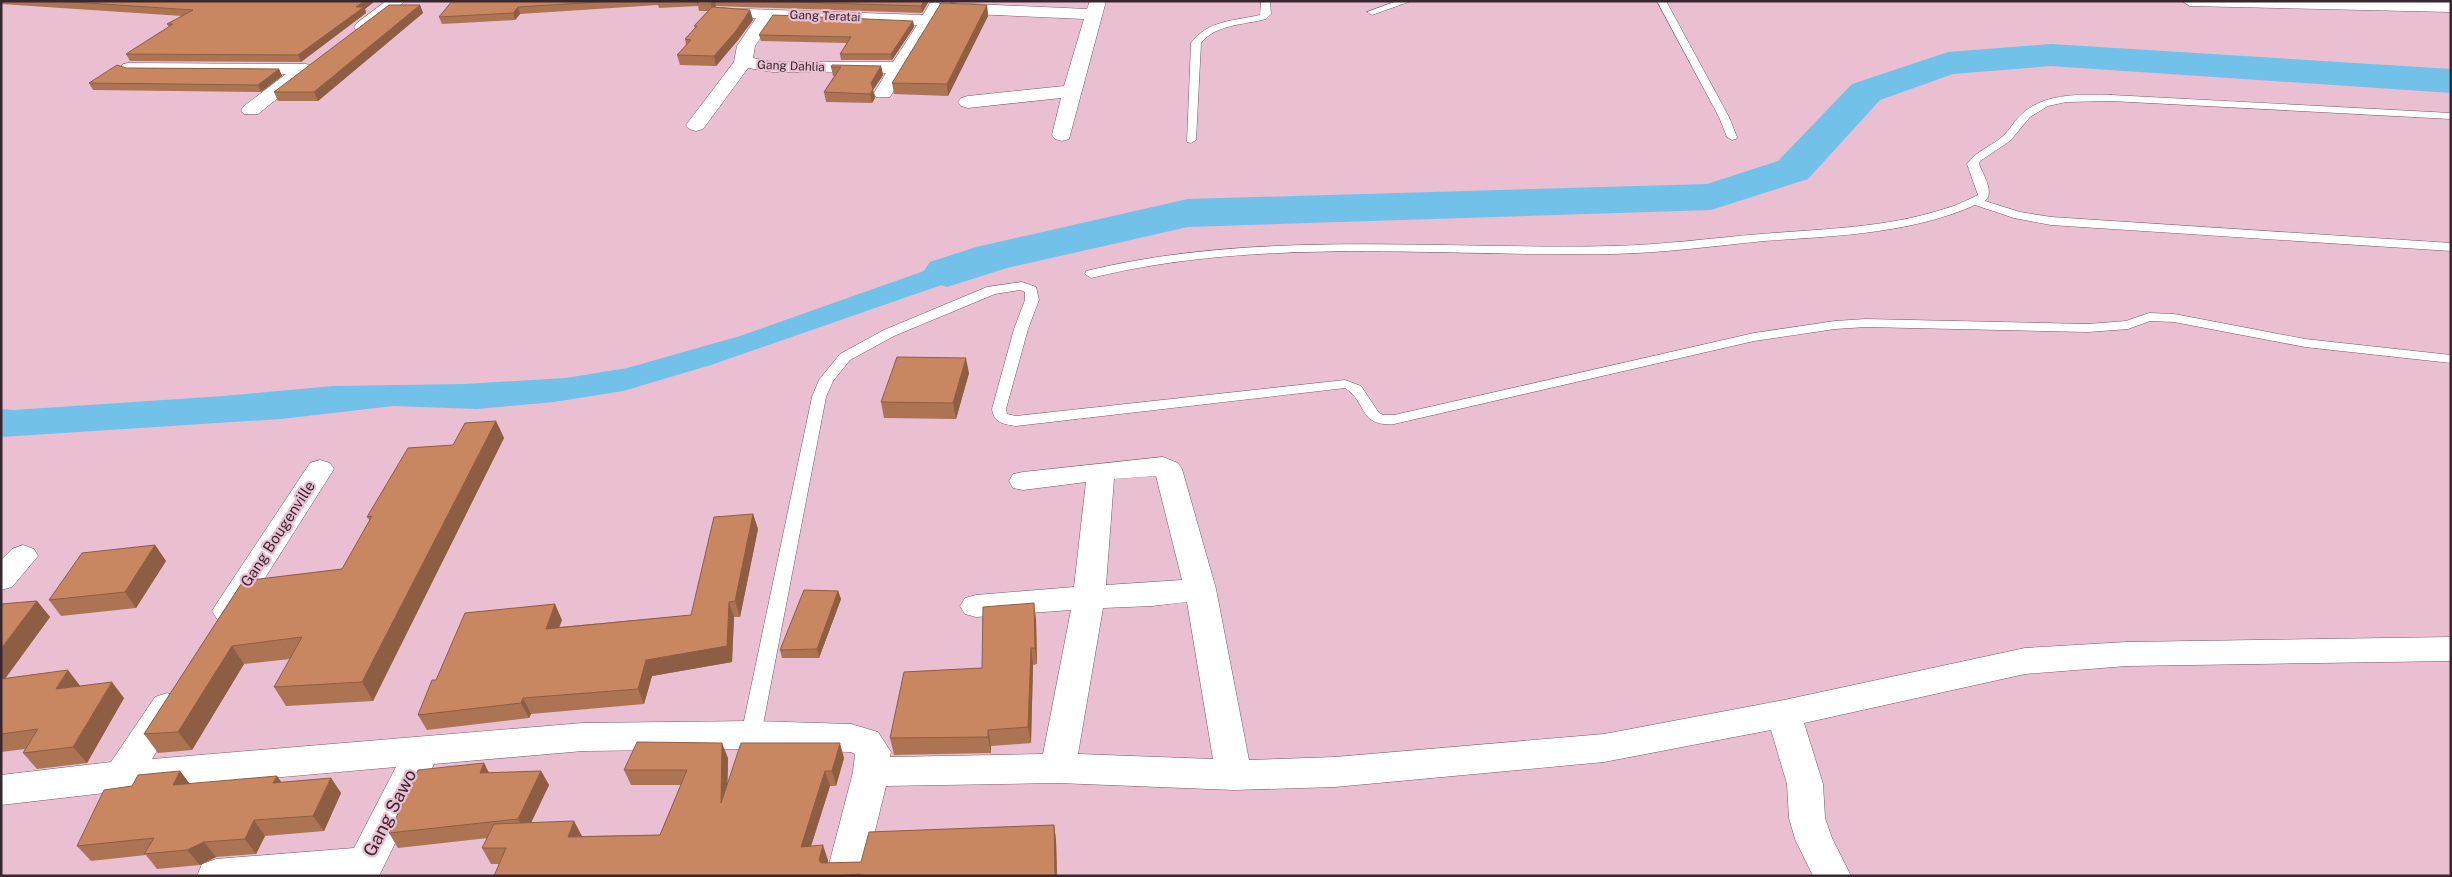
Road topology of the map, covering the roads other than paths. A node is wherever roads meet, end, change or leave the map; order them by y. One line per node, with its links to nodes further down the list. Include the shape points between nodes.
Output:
1 (397, 1): 16 (street)
2 (1265, 1): 30 (lane, via 1266,14 1263,17 1213,29 1201,34 1196,43)
3 (1407, 1): 13 (lane)
4 (1661, 1): 29 (lane)
5 (2190, 1): 6 (street)
6 (2224, 2): 7 (street)
7 (2390, 4): 8 (street)
8 (2429, 7): 9 (street); 15 (street)
9 (2451, 7)
10 (1096, 8): 11 (street, Gang Teratai); 22 (street)
11 (934, 10): 14 (street, Gang Teratai); 20 (street)
12 (722, 12): 14 (street, Gang Teratai)
13 (1372, 12)
14 (768, 14): 18 (street, via 746,46)
15 (2451, 22)
16 (351, 35)
17 (321, 58): 21 (street)
18 (743, 62): 20 (street, Gang Dahlia, via 773,67); 27 (street)
19 (129, 68): 21 (street)
20 (899, 68): 23 (street)
21 (306, 69): 25 (street)
22 (1072, 91): 24 (street); 28 (street)
23 (883, 94)
24 (968, 102)
25 (251, 110)
26 (2451, 116): 31 (lane, via 2111,98 2040,105 2026,115 2006,139 1977,155 1973,164 1984,192)
27 (696, 125)
28 (1062, 135)
29 (1732, 137)
30 (1191, 140)
31 (1978, 202): 32 (lane, via 2018,215 2051,221); 33 (lane, via 1897,224 1614,250 1409,248 1209,255 1128,265)
32 (2451, 247)
33 (1091, 274)
34 (2451, 359): 47 (lane, via 2305,343 2158,316 2128,325 2088,328 1866,323 1754,337 1403,418 1379,419 1355,387 1345,384 1006,420 1000,416 999,409 1032,300 1031,290 1022,286 1006,287 889,333 845,358 826,380 819,397)
35 (320, 468): 43 (street, Gang Bougenville)
36 (1101, 471): 37 (street); 40 (street, via 1163,466 1168,469); 41 (street)
37 (1023, 480)
38 (22, 556): 39 (street)
39 (1, 579)
40 (1200, 589): 41 (street); 51 (street)
41 (1089, 597): 42 (street); 49 (street)
42 (976, 606)
43 (213, 635)
44 (2451, 649): 46 (street, via 2127,654 2025,661)
45 (181, 685): 52 (street)
46 (1784, 714): 51 (street, via 1604,748 1334,772); 57 (street, via 1805,784 1807,818)
47 (751, 735): 48 (street, via 583,737); 50 (street, via 850,738 866,742 873,752)
48 (423, 750): 52 (street); 54 (street, Gang Sawo)
49 (1058, 768): 50 (street); 51 (street)
50 (871, 772): 56 (street)
51 (1234, 775)
52 (122, 776): 53 (street)
53 (1, 790)
54 (361, 870): 55 (street)
55 (216, 876)
56 (844, 876)
57 (1832, 876)

